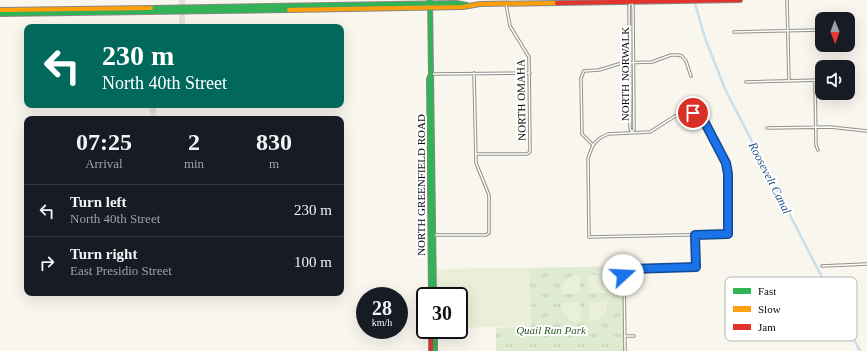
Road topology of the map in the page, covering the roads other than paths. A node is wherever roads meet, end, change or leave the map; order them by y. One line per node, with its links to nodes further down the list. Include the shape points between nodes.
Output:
1 (729, 0): 2 (main road); 7 (main road)
2 (740, 0)
3 (787, 0): 15 (street)
4 (568, 1): 5 (main road); 8 (main road)
5 (628, 1): 6 (main road); 17 (street, NORTH NORWALK); 17 (street, NORTH NORWALK, via 633,6)
6 (691, 1): 7 (main road)
7 (697, 1)
8 (539, 2): 10 (main road)
9 (430, 3): 10 (main road, via 463,7); 11 (main road); 20 (main road, NORTH GREENFIELD ROAD)
10 (506, 4): 19 (street, NORTH OMAHA, via 510,26 528,54)
11 (330, 7): 12 (main road); 13 (main road)
12 (0, 10)
13 (0, 14)
14 (815, 30): 15 (street)
15 (788, 31): 16 (street); 23 (street)
16 (734, 32)
17 (631, 62): 21 (street, via 652,62 678,55 686,61); 26 (street, NORTH NORWALK); 27 (street, NORTH NORWALK); 32 (street, via 599,70 585,70 581,75 582,134)
18 (474, 73): 19 (street); 20 (street); 35 (street)
19 (530, 73): 35 (street, NORTH OMAHA, via 530,152)
20 (431, 74): 34 (main road, NORTH GREENFIELD ROAD); 36 (main road, NORTH GREENFIELD ROAD)
21 (691, 76)
22 (815, 80): 23 (street)
23 (789, 81): 24 (street)
24 (746, 82)
25 (815, 100): 28 (street)
26 (630, 102): 27 (street); 31 (street, NORTH NORWALK)
27 (634, 102): 31 (street, NORTH NORWALK)
28 (816, 127): 29 (street); 30 (street); 33 (street)
29 (767, 128)
30 (867, 131)
31 (632, 133): 32 (street, via 608,134); 38 (street, via 650,132 680,113 693,113 703,119 726,163 728,234)
32 (592, 145): 38 (street, via 588,158 589,237)
33 (818, 150)
34 (430, 153): 36 (main road); 37 (main road, NORTH GREENFIELD ROAD)
35 (476, 154): 37 (street, via 477,170 489,195 489,233)
36 (434, 174): 37 (main road, NORTH GREENFIELD ROAD)
37 (432, 235): 41 (main road, NORTH GREENFIELD ROAD); 42 (main road, NORTH GREENFIELD ROAD)
38 (695, 235): 43 (street, via 696,267 624,271)
39 (867, 264): 40 (street)
40 (822, 266)
41 (430, 287)
42 (434, 287)
43 (624, 336): 44 (street); 49 (street)
44 (634, 336)
45 (431, 339): 47 (main road)
46 (435, 339): 48 (main road)
47 (431, 351)
48 (435, 351)
49 (625, 351)

